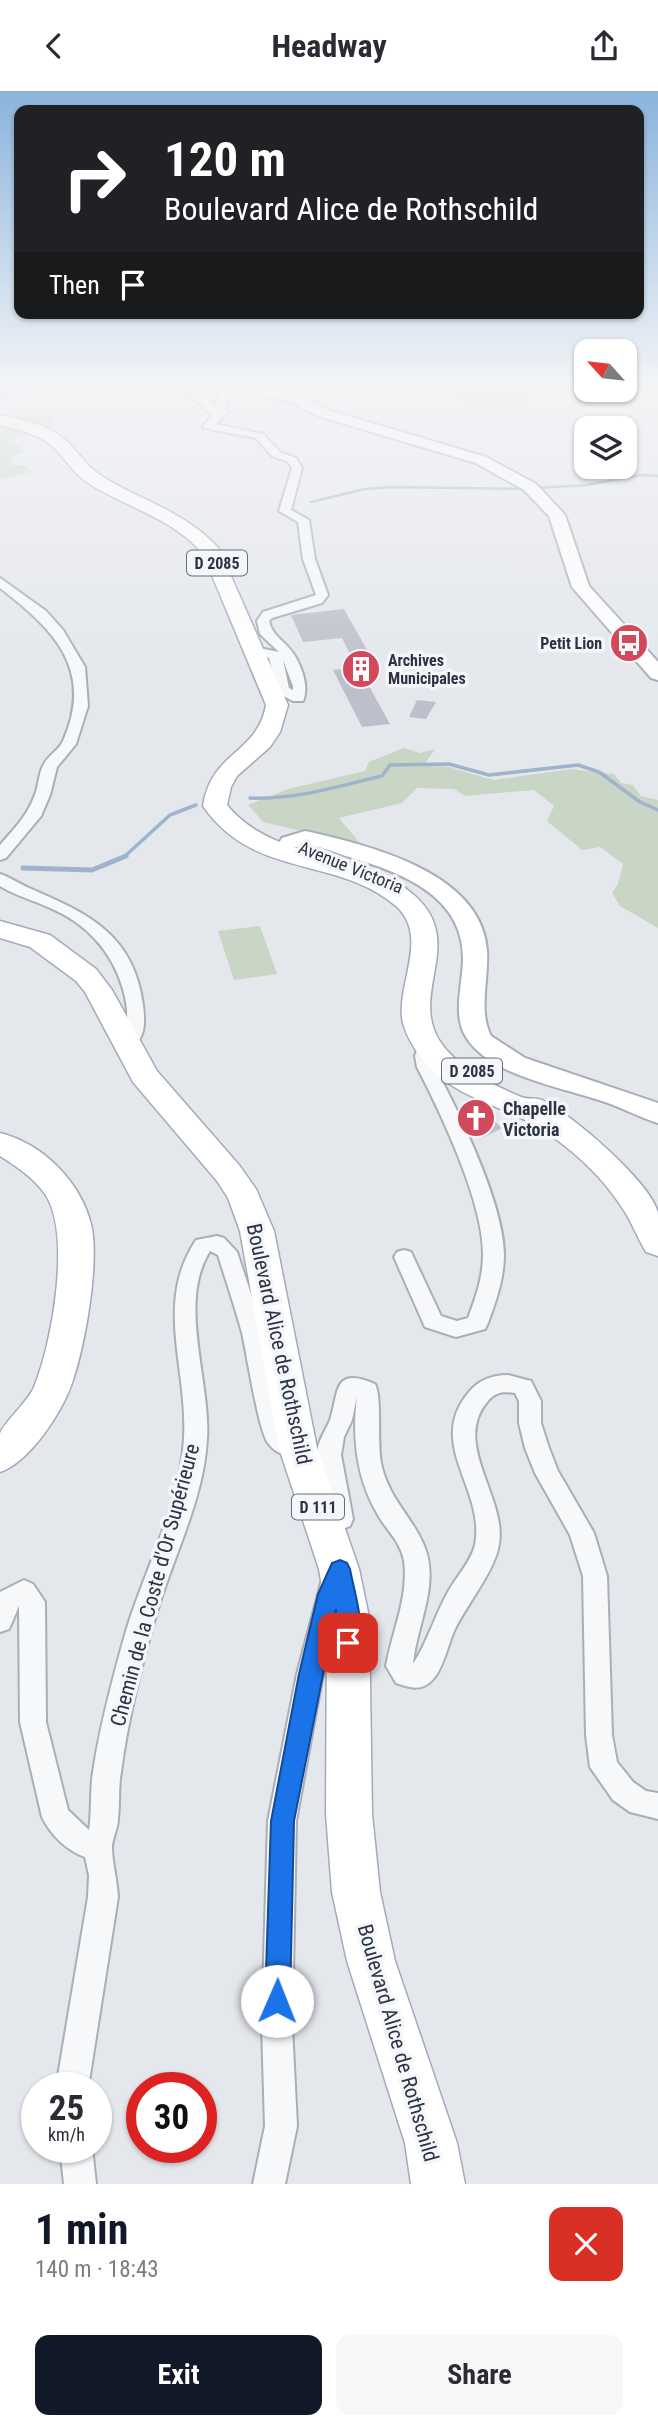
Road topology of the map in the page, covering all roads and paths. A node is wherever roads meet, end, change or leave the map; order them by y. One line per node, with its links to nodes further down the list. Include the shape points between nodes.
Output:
1 (98, 482): 5 (main road, D 2085, via 198,536 212,553)
2 (293, 482): 5 (street, via 285,511 303,520 323,595 267,615 263,621 265,631 286,652 300,686 298,698 283,690 275,655)
3 (522, 482): 6 (main road, via 557,515 581,587)
4 (0, 582): 8 (street, via 57,630 78,667 81,706 69,744 50,766 33,816)
5 (254, 651): 7 (main road, D 2085, via 277,705 276,719 265,741 224,777 219,805)
6 (658, 674)
7 (287, 849): 11 (main road, Avenue Victoria / D 2085, via 391,890 416,913 427,939 417,1004 418,1021); 13 (main road, via 305,838 314,840 404,868 441,891 471,927 475,965 472,1020 485,1045 523,1066); 14 (main road, Avenue Victoria / D 2085, via 393,881 425,903 440,929 442,945 433,1013 440,1039 459,1063)
8 (0, 855)
9 (0, 879): 12 (street, via 15,891 67,909 112,947 135,1003 136,1031)
10 (0, 929): 12 (main road, Boulevard Alice de Rothschild / D 111, via 40,941 86,975)
11 (428, 1044): 14 (main road, Avenue Victoria / D 2085, via 446,1066 466,1080); 17 (street, via 426,1067 488,1209 495,1253 477,1323 456,1329 433,1321)
12 (125, 1045): 18 (main road, Boulevard Alice de Rothschild / D 111, via 144,1075 244,1197 257,1231)
13 (658, 1114)
14 (548, 1119): 16 (main road, Avenue Victoria / D 2085, via 614,1172)
15 (0, 1143): 19 (main road, via 57,1186 75,1228 76,1255 54,1384 26,1429)
16 (654, 1230)
17 (404, 1257)
18 (298, 1448): 20 (main road, Boulevard Alice de Rothschild / D 111); 24 (street, Chemin de la Coste d'Or Supérieure, via 284,1445 276,1437 252,1330 227,1252 217,1243 202,1245 193,1259 185,1306 196,1437 176,1520 123,1691 103,1800 104,1834)
19 (0, 1457)
20 (324, 1527): 21 (main road, Boulevard Alice de Rothschild / D 111); 23 (street, via 341,1519 329,1455 346,1391 358,1386 368,1394 368,1457 374,1482 393,1520 409,1536 416,1561 415,1601 399,1666 405,1675 415,1678 425,1670 488,1540 488,1514 465,1449 468,1406 487,1387 508,1383 523,1387 530,1401 537,1448 582,1532 595,1576 604,1767 623,1791 640,1803)
21 (340, 1569): 28 (street, via 329,1594 310,1674 282,1821 277,2026 281,2126); 29 (main road, Boulevard Alice de Rothschild / D 111, via 348,1617 349,1814 356,1892 371,1961 431,2143)
22 (0, 1621): 24 (street, via 9,1599 24,1591 29,1595 33,1722 56,1817 82,1843)
23 (658, 1806)
24 (97, 1847): 25 (street, via 103,1898)
25 (74, 2072)
26 (78, 2163): 27 (street)
27 (80, 2184)
28 (269, 2184)
29 (438, 2184)

